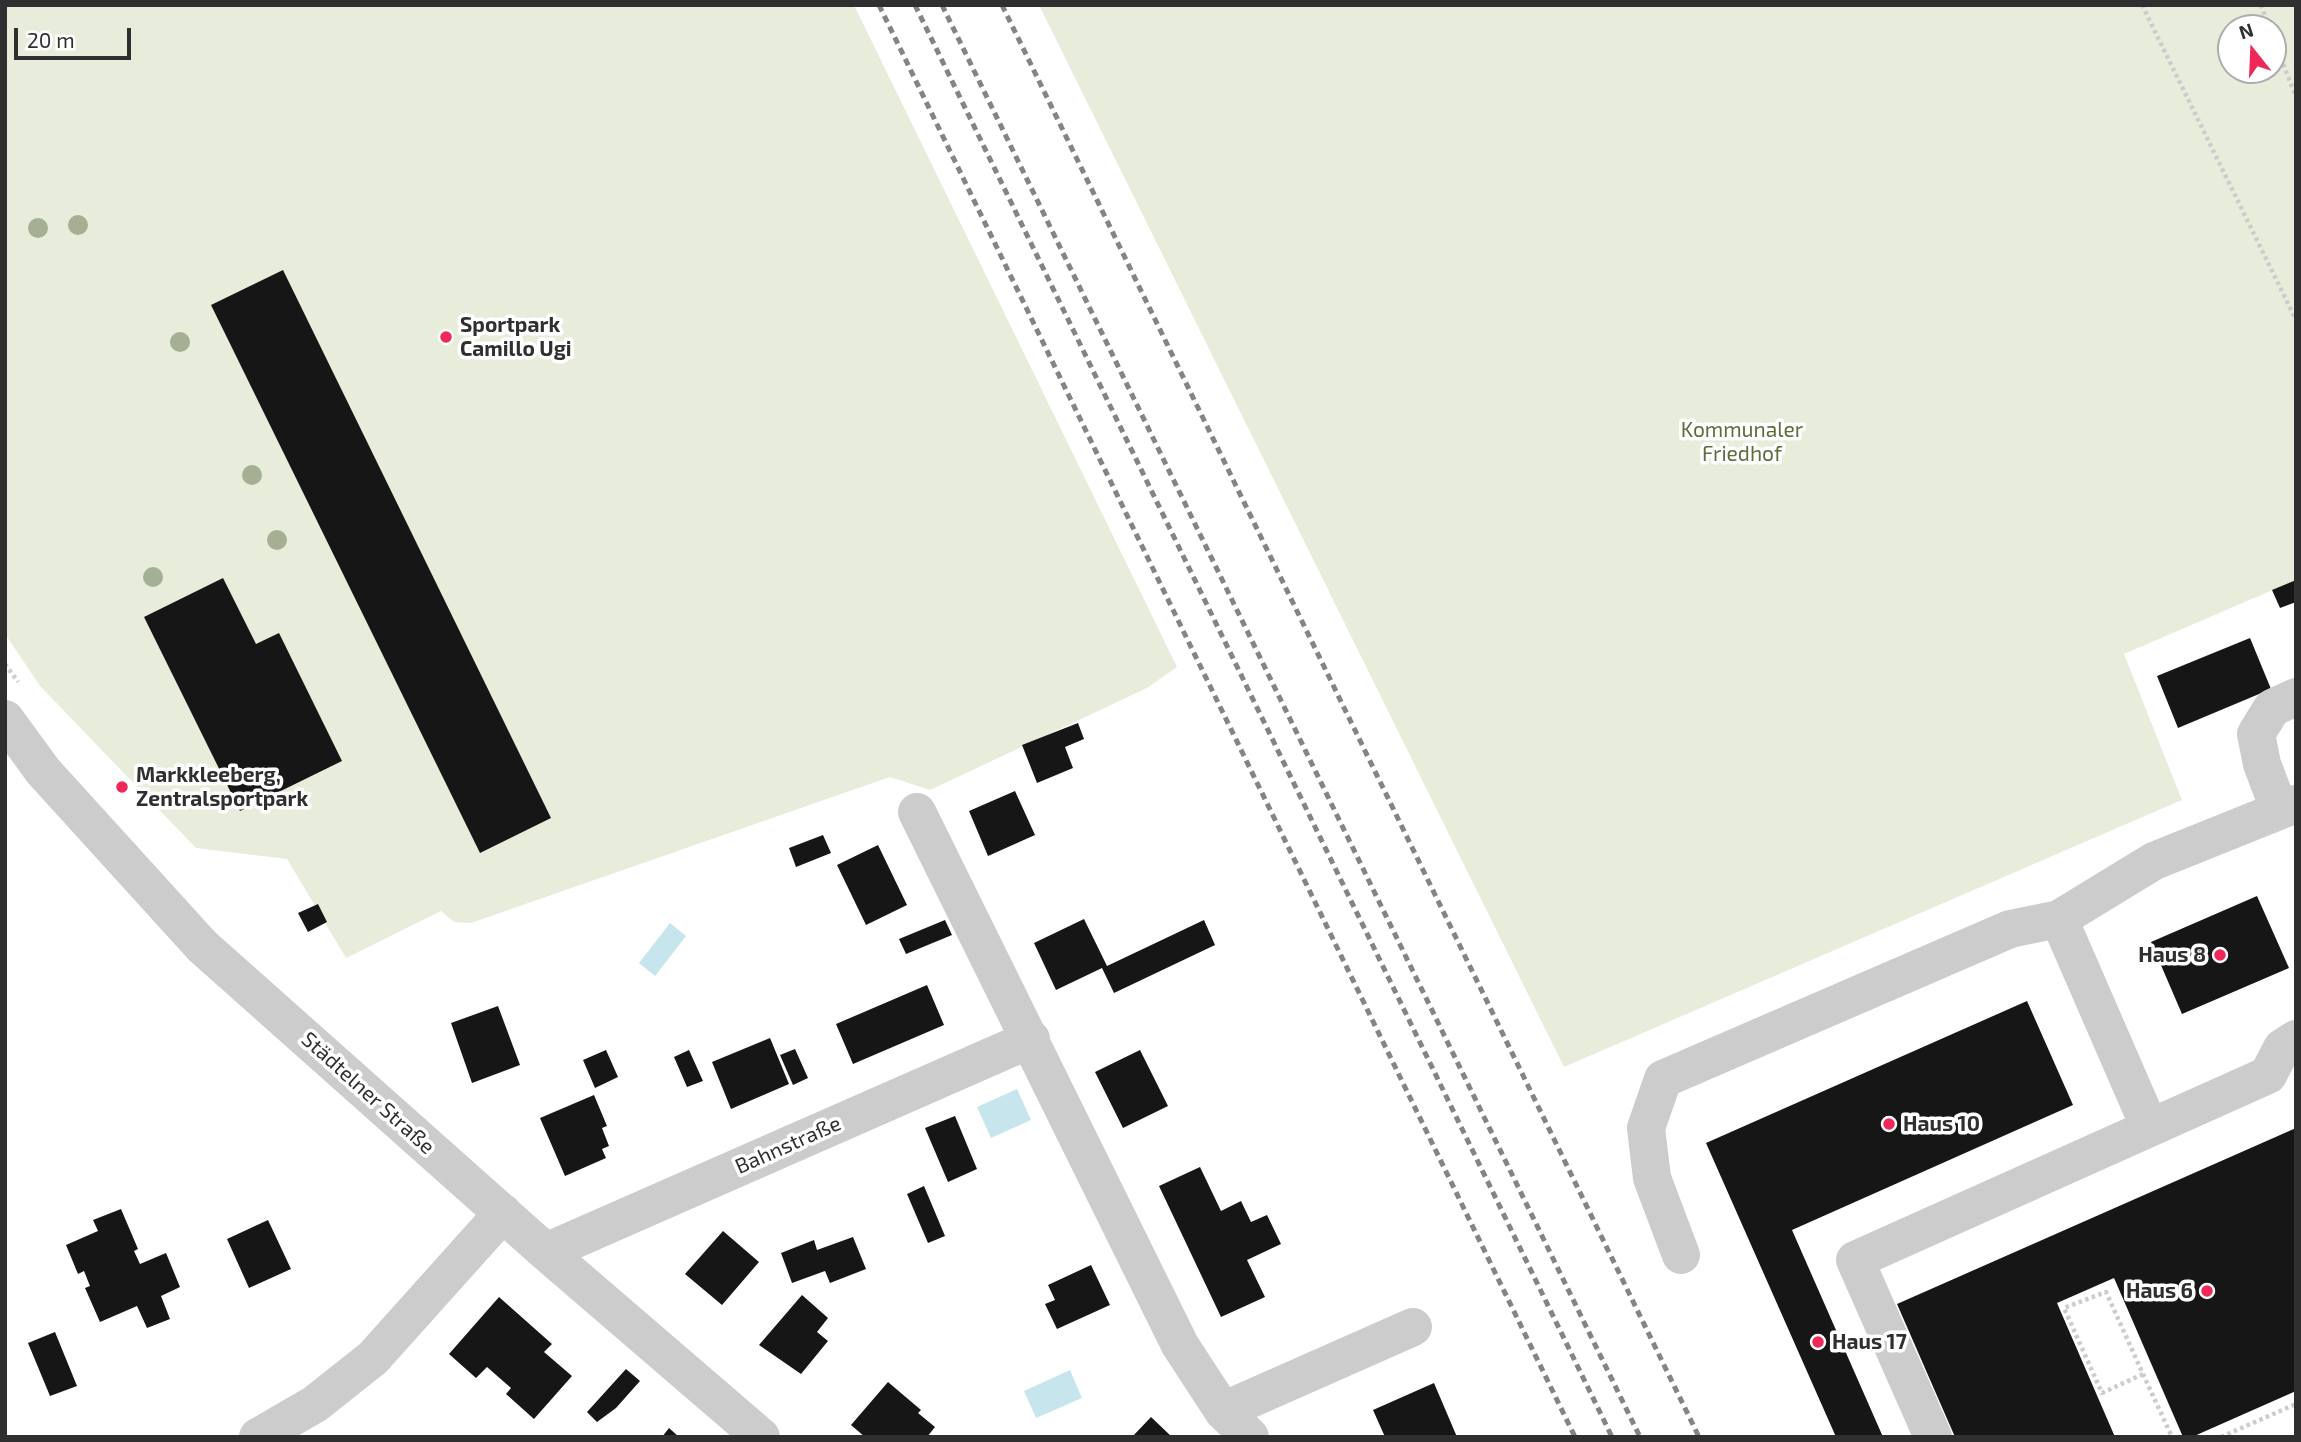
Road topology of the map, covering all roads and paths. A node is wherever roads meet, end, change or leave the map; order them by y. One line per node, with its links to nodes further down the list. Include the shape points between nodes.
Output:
1 (2142, 5): 4 (path)
2 (2287, 74): 3 (path)
3 (2296, 97)
4 (2296, 320)
5 (2296, 697): 7 (street, via 2272,708 2256,734 2262,764)
6 (5, 719): 13 (street, Städtelner Straße, via 43,771 202,946)
7 (2287, 807): 9 (street, via 2154,861)
8 (917, 812): 10 (street)
9 (2059, 919): 12 (street); 15 (street, via 2010,929 1663,1079 1646,1128 1652,1178)
10 (1031, 1039): 14 (street, Bahnstraße); 19 (street, via 1180,1345)
11 (2296, 1039): 12 (street, via 2282,1048 2268,1075)
12 (2148, 1126): 23 (street, via 1855,1260)
13 (503, 1213): 14 (street, Städtelner Straße); 20 (street, via 373,1358 315,1404)
14 (546, 1252): 21 (street, Städtelner Straße)
15 (1681, 1255)
16 (1413, 1327): 19 (street)
17 (2143, 1374): 17 (path, via 2106,1292 2064,1308 2102,1393); 24 (path)
18 (2296, 1404): 25 (path)
19 (1223, 1410): 22 (street)
20 (258, 1437)
21 (761, 1437)
22 (1250, 1437)
23 (1933, 1437)
24 (2172, 1437)
25 (2221, 1437)

